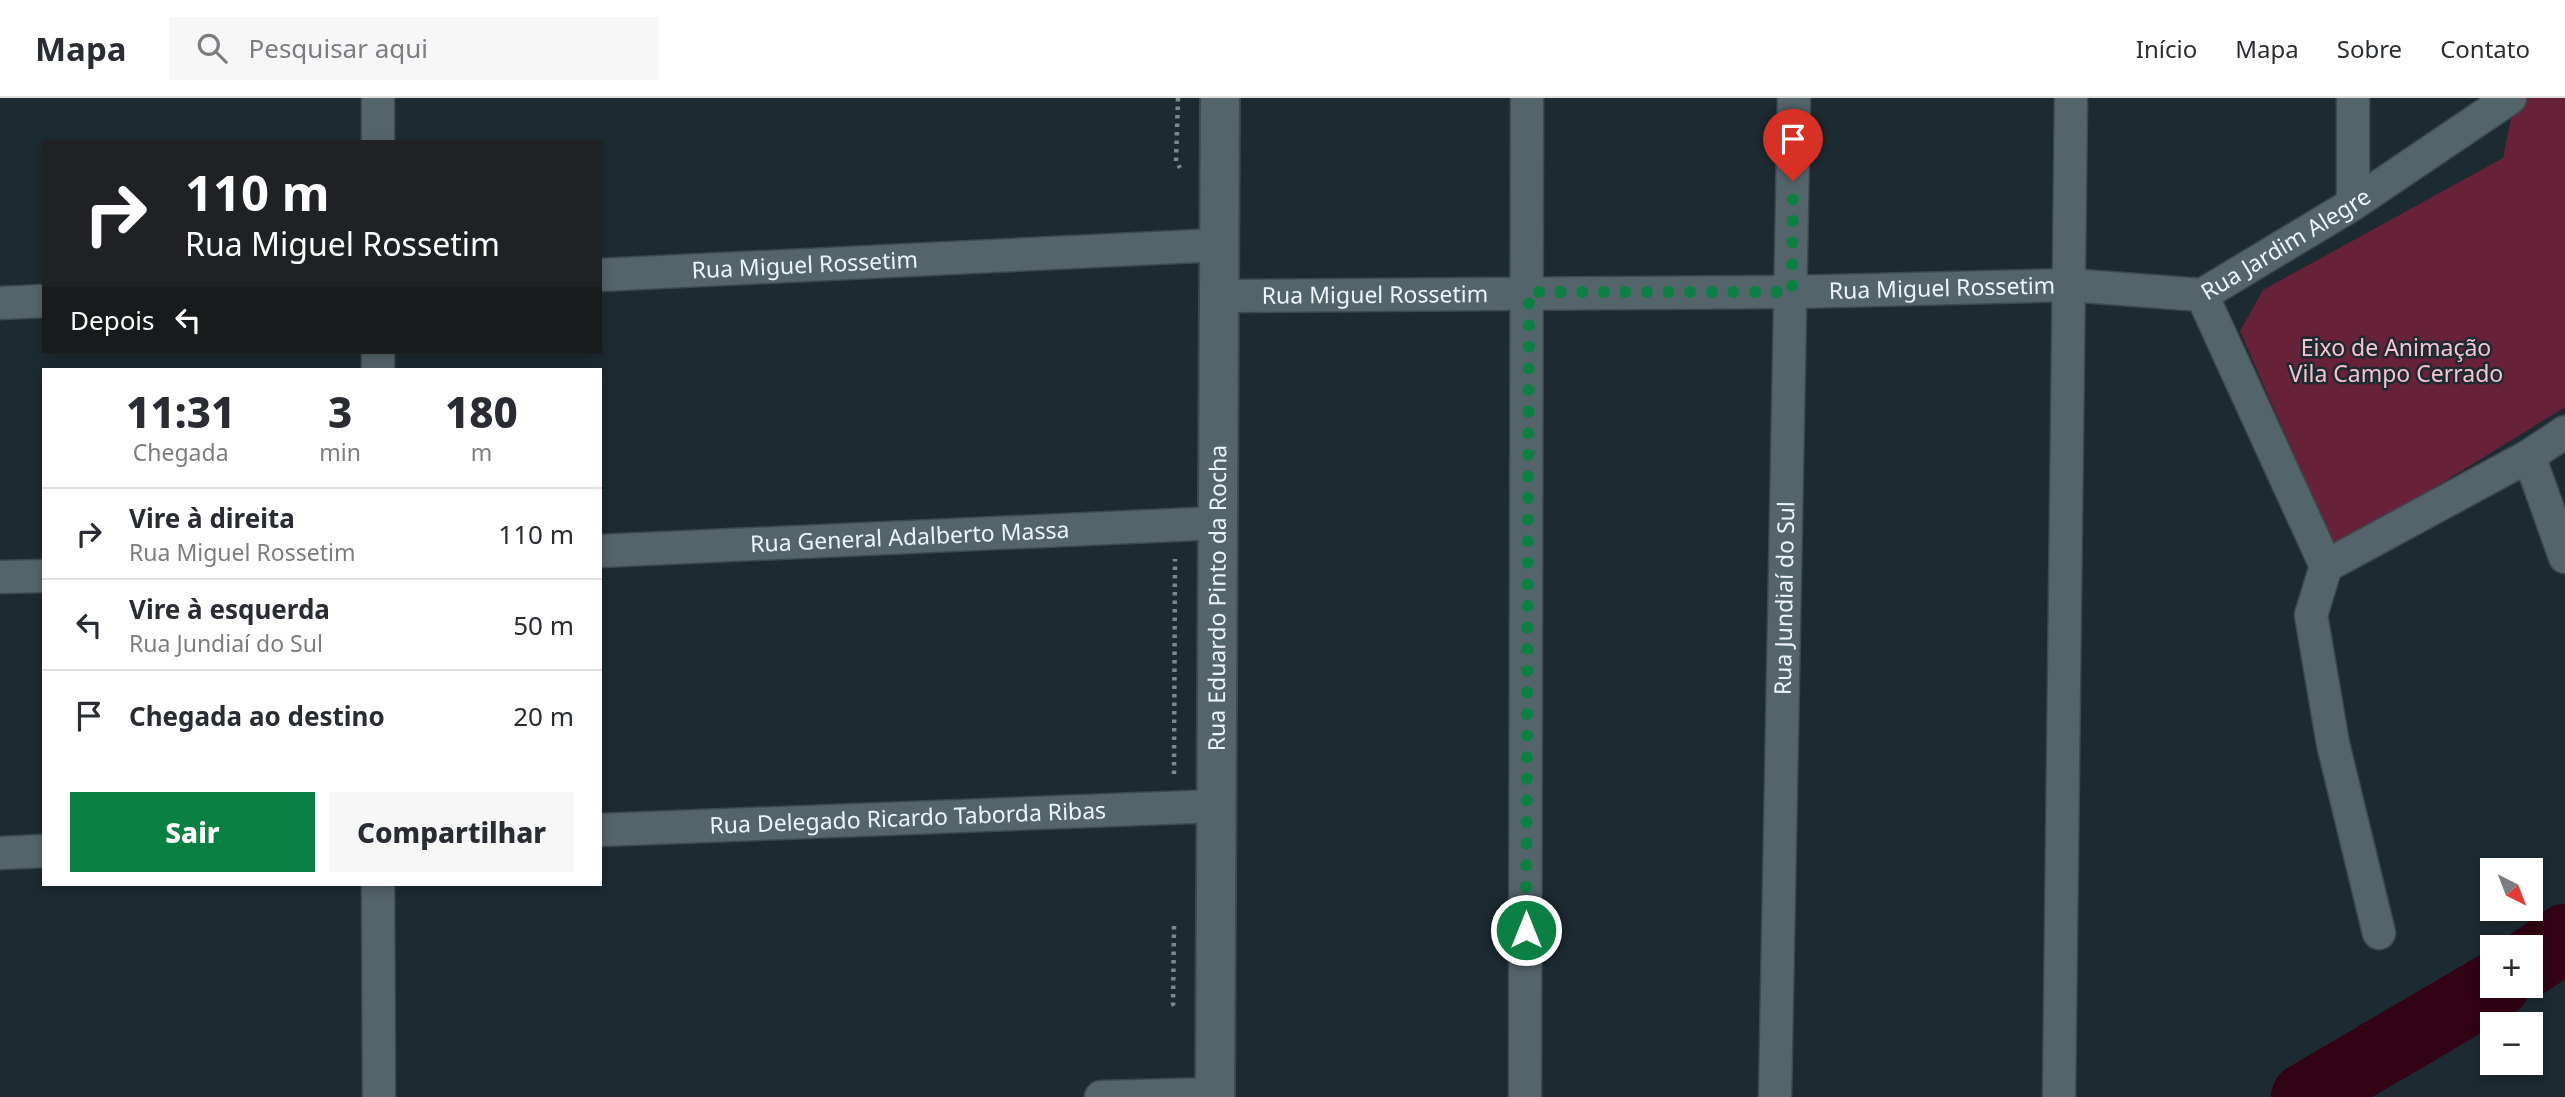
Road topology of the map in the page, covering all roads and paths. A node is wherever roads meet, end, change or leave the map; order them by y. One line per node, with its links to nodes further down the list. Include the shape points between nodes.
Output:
1 (377, 98): 8 (street)
2 (1220, 98): 10 (main road, Rua Eduardo Pinto da Rocha)
3 (1527, 98): 13 (street)
4 (1794, 98): 14 (street, Rua Jundiaí do Sul)
5 (2071, 98): 12 (street)
6 (2353, 98): 9 (street)
7 (2510, 98): 9 (street, Rua Jardim Alegre)
8 (378, 140)
9 (2354, 204): 15 (street, Rua Jardim Alegre)
10 (1219, 245): 11 (street, Rua Miguel Rossetim); 16 (main road, Rua Eduardo Pinto da Rocha)
11 (602, 275)
12 (2069, 285): 14 (street, Rua Miguel Rossetim); 15 (street, Rua Miguel Rossetim); 40 (street)
13 (1529, 292): 14 (street, Rua Miguel Rossetim); 16 (street, Rua Miguel Rossetim); 38 (street)
14 (1792, 292): 39 (street, Rua Jundiaí do Sul)
15 (2202, 295): 25 (street, Rua Jardim Alegre)
16 (1219, 296): 21 (main road, Rua Eduardo Pinto da Rocha)
17 (42, 301): 18 (street)
18 (0, 303)
19 (2565, 432): 20 (street)
20 (2529, 456): 24 (street); 25 (street)
21 (1218, 523): 22 (street, Rua General Adalberto Massa); 29 (main road, Rua Eduardo Pinto da Rocha)
22 (602, 551)
23 (1175, 556): 28 (path)
24 (2565, 556)
25 (2326, 566): 34 (street, via 2311,615 2333,744)
26 (42, 576): 27 (street)
27 (0, 578)
28 (1174, 788)
29 (1217, 806): 30 (street, Rua Delegado Ricardo Taborda Ribas); 35 (main road, Rua Eduardo Pinto da Rocha)
30 (602, 830)
31 (42, 851): 32 (street)
32 (0, 853)
33 (378, 886): 36 (street)
34 (2379, 933)
35 (1215, 1096): 37 (street)
36 (379, 1097)
37 (1101, 1097)
38 (1525, 1097)
39 (1775, 1097)
40 (2059, 1097)

